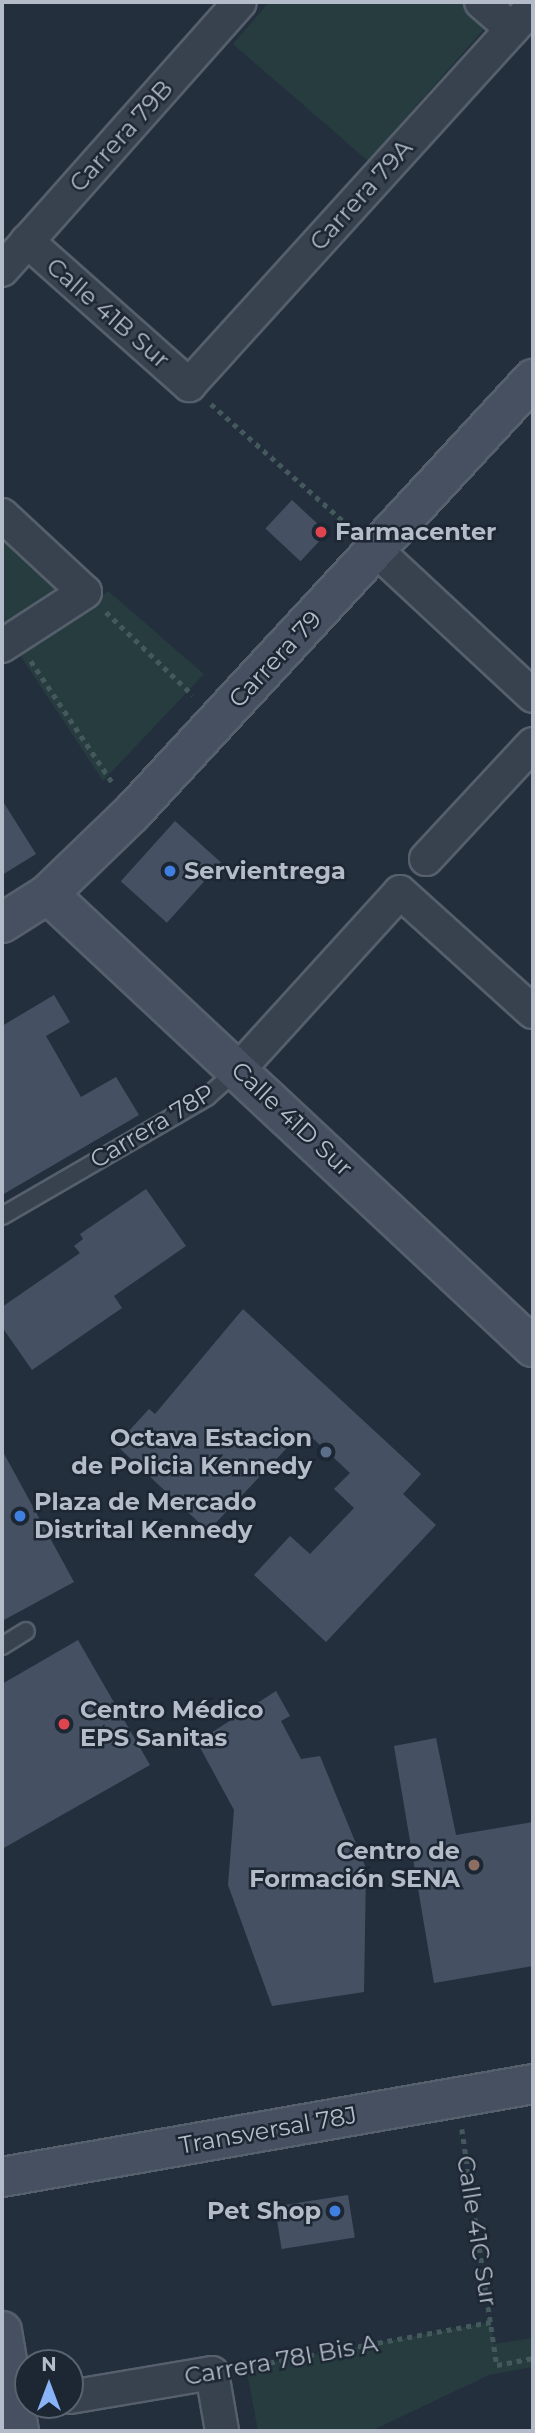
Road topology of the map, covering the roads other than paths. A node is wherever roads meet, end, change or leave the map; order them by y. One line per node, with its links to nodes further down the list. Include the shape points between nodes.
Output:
1 (240, 2): 5 (street, Carrera 79B)
2 (481, 2): 4 (street)
3 (533, 5): 4 (street, Carrera 79A)
4 (512, 29): 8 (street, Carrera 79A)
5 (27, 241): 6 (street, Carrera 79B); 8 (street, Calle 41B Sur)
6 (2, 270)
7 (533, 379): 10 (street, Carrera 79)
8 (189, 385)
9 (2, 514): 11 (street, via 85,592)
10 (365, 541): 12 (street); 15 (street, Carrera 79)
11 (9, 641)
12 (533, 696)
13 (533, 744): 14 (street)
14 (426, 859)
15 (48, 894): 16 (street, Carrera 79); 18 (street, Calle 41D Sur)
16 (2, 923)
17 (533, 1012): 18 (street, Carrera 78P, via 400,892)
18 (239, 1069): 19 (lane, Carrera 78P, via 206,1097); 20 (street, Calle 41D Sur)
19 (2, 1216)
20 (533, 1347)
21 (26, 1631): 22 (lane)
22 (2, 1646)
23 (533, 2084): 24 (street, Transversal 78J)
24 (2, 2177)
25 (2, 2331): 27 (street)
26 (84, 2395): 28 (street, Carrera 78I Bis A, via 212,2373)
27 (14, 2400)
28 (222, 2431)

